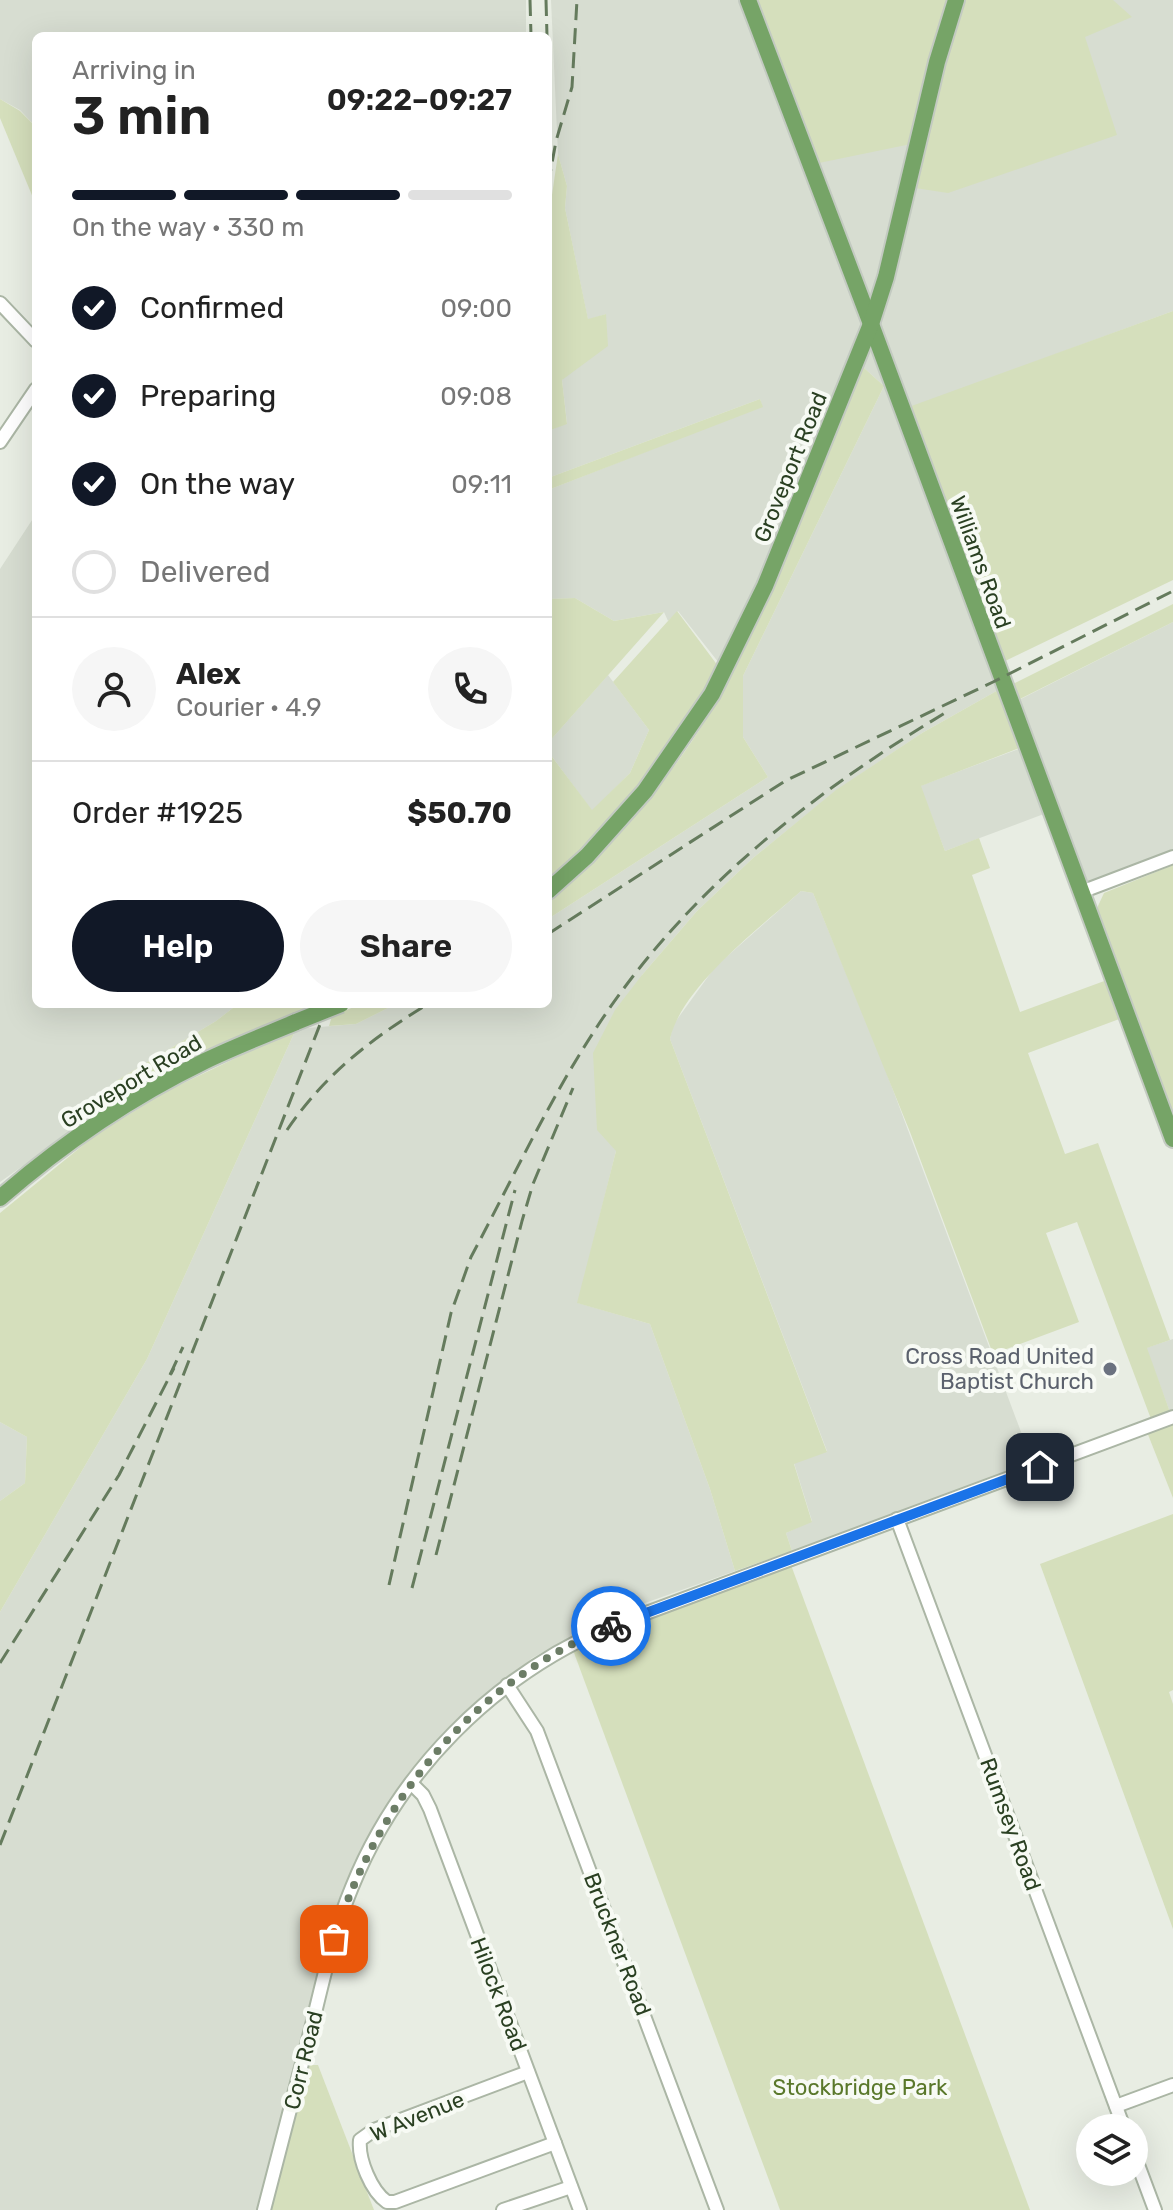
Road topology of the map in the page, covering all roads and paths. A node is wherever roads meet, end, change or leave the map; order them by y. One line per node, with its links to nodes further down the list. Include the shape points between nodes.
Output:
1 (748, 0): 4 (main road, Williams Road)
2 (956, 0): 4 (main road, Groveport Road)
3 (0, 303): 5 (street)
4 (871, 324): 9 (main road, Groveport Road, via 765,586 712,694 645,791); 10 (main road, Williams Road)
5 (32, 337)
6 (32, 395): 7 (street)
7 (0, 442)
8 (1173, 857): 10 (street)
9 (552, 887)
10 (1081, 892): 12 (main road, Williams Road)
11 (331, 1008): 13 (main road, Groveport Road, bridge, via 202,1062 119,1109)
12 (1173, 1139)
13 (0, 1198)
14 (1173, 1417): 15 (street, Corr Road)
15 (897, 1519): 16 (street, Corr Road, via 606,1628); 20 (street, Rumsey Road)
16 (507, 1685): 17 (street, Corr Road, via 451,1735); 28 (street, Bruckner Road, via 537,1731)
17 (411, 1783): 18 (street, Hilock Road, via 430,1809); 25 (street, Corr Road, via 373,1842 345,1906)
18 (528, 2072): 22 (street, Hilock Road); 22 (street, W Avenue, via 374,2130 360,2140 359,2151 375,2191 395,2202)
19 (1173, 2085): 20 (street)
20 (1116, 2106): 21 (street, Rumsey Road)
21 (1119, 2114)
22 (555, 2143): 24 (street, Hilock Road)
23 (1146, 2186): 29 (street)
24 (571, 2187): 26 (street); 27 (street, Hilock Road)
25 (264, 2210)
26 (503, 2210)
27 (580, 2210)
28 (717, 2210)
29 (1155, 2210)

